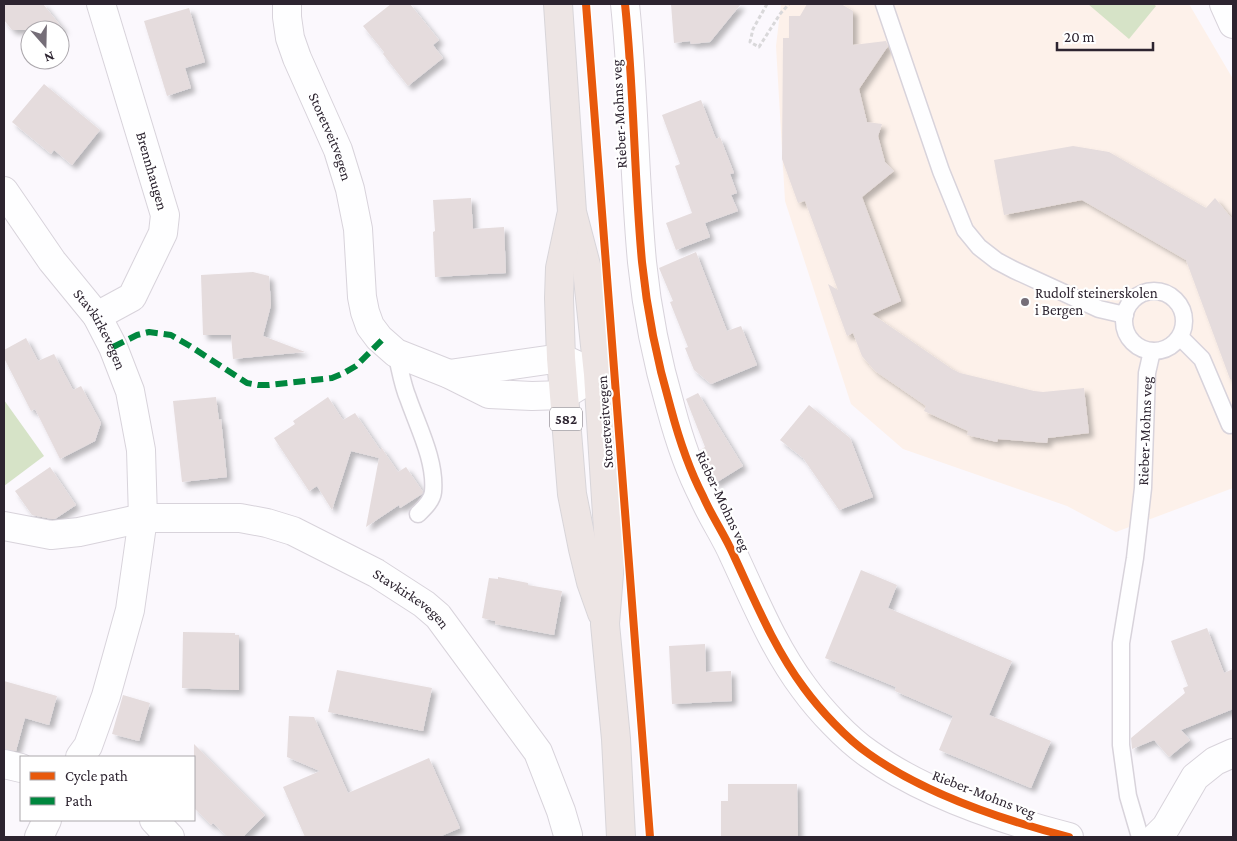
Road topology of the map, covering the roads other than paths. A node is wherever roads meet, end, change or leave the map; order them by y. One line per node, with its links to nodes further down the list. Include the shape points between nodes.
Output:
1 (101, 4): 11 (street, Brennhaugen, via 165,215 163,233 132,297)
2 (287, 4): 14 (street, Storetveitvegen, via 290,38 338,150 350,189 358,229 364,312 379,338)
3 (558, 4): 9 (main road, Storetveitvegen / 582)
4 (625, 4): 34 (street, Rieber-Mohns veg, via 642,264 659,362 690,468 773,638 805,690 866,752 941,794)
5 (884, 4): 10 (lane, via 941,171 965,230 997,261 1099,309)
6 (1224, 4): 7 (street)
7 (1233, 24)
8 (4, 191): 11 (street, Stavkirkevegen, via 52,261)
9 (572, 212): 15 (main road, Storetveitvegen / 582, via 560,268); 17 (main road, Storetveitvegen / 582, via 587,268)
10 (1125, 315): 12 (lane, via 1136,298 1145,293 1165,293 1181,307 1184,327); 13 (lane, via 1128,335 1134,343)
11 (96, 316): 21 (street, Stavkirkevegen, via 113,347 130,391 141,450)
12 (1180, 336): 13 (lane, via 1168,348); 19 (lane, via 1202,359 1230,425)
13 (1152, 351): 35 (lane, Rieber-Mohns veg, via 1147,373 1142,497 1121,643 1121,746 1128,796)
14 (396, 353): 16 (street, Storetveitvegen); 20 (lane, via 406,396 428,451 433,475 433,494)
15 (561, 358): 16 (street, Storetveitvegen); 17 (street, Storetveitvegen); 18 (main road, Storetveitvegen / 582)
16 (449, 374): 18 (street, Storetveitvegen, via 488,394)
17 (598, 374): 18 (street); 23 (main road, Storetveitvegen / 582, via 610,561)
18 (564, 394): 23 (main road, Storetveitvegen / 582, via 572,494 582,549)
19 (1233, 424)
20 (418, 514)
21 (144, 518): 22 (street, Stavkirkevegen, via 50,535); 25 (street, Stavkirkevegen, via 130,610); 30 (street, Stavkirkevegen, via 240,518 284,528 376,572 424,604 438,616 538,752)
22 (4, 526)
23 (605, 624): 33 (main road, Storetveitvegen / 582, via 616,739)
24 (1233, 753): 36 (street, via 1214,761 1195,778 1166,827)
25 (90, 754)
26 (4, 764): 27 (street)
27 (20, 768)
28 (47, 821): 31 (street)
29 (155, 821): 32 (street)
30 (568, 835)
31 (39, 837)
32 (170, 837)
33 (620, 837)
34 (1069, 837)
35 (1140, 837)
36 (1156, 837)

